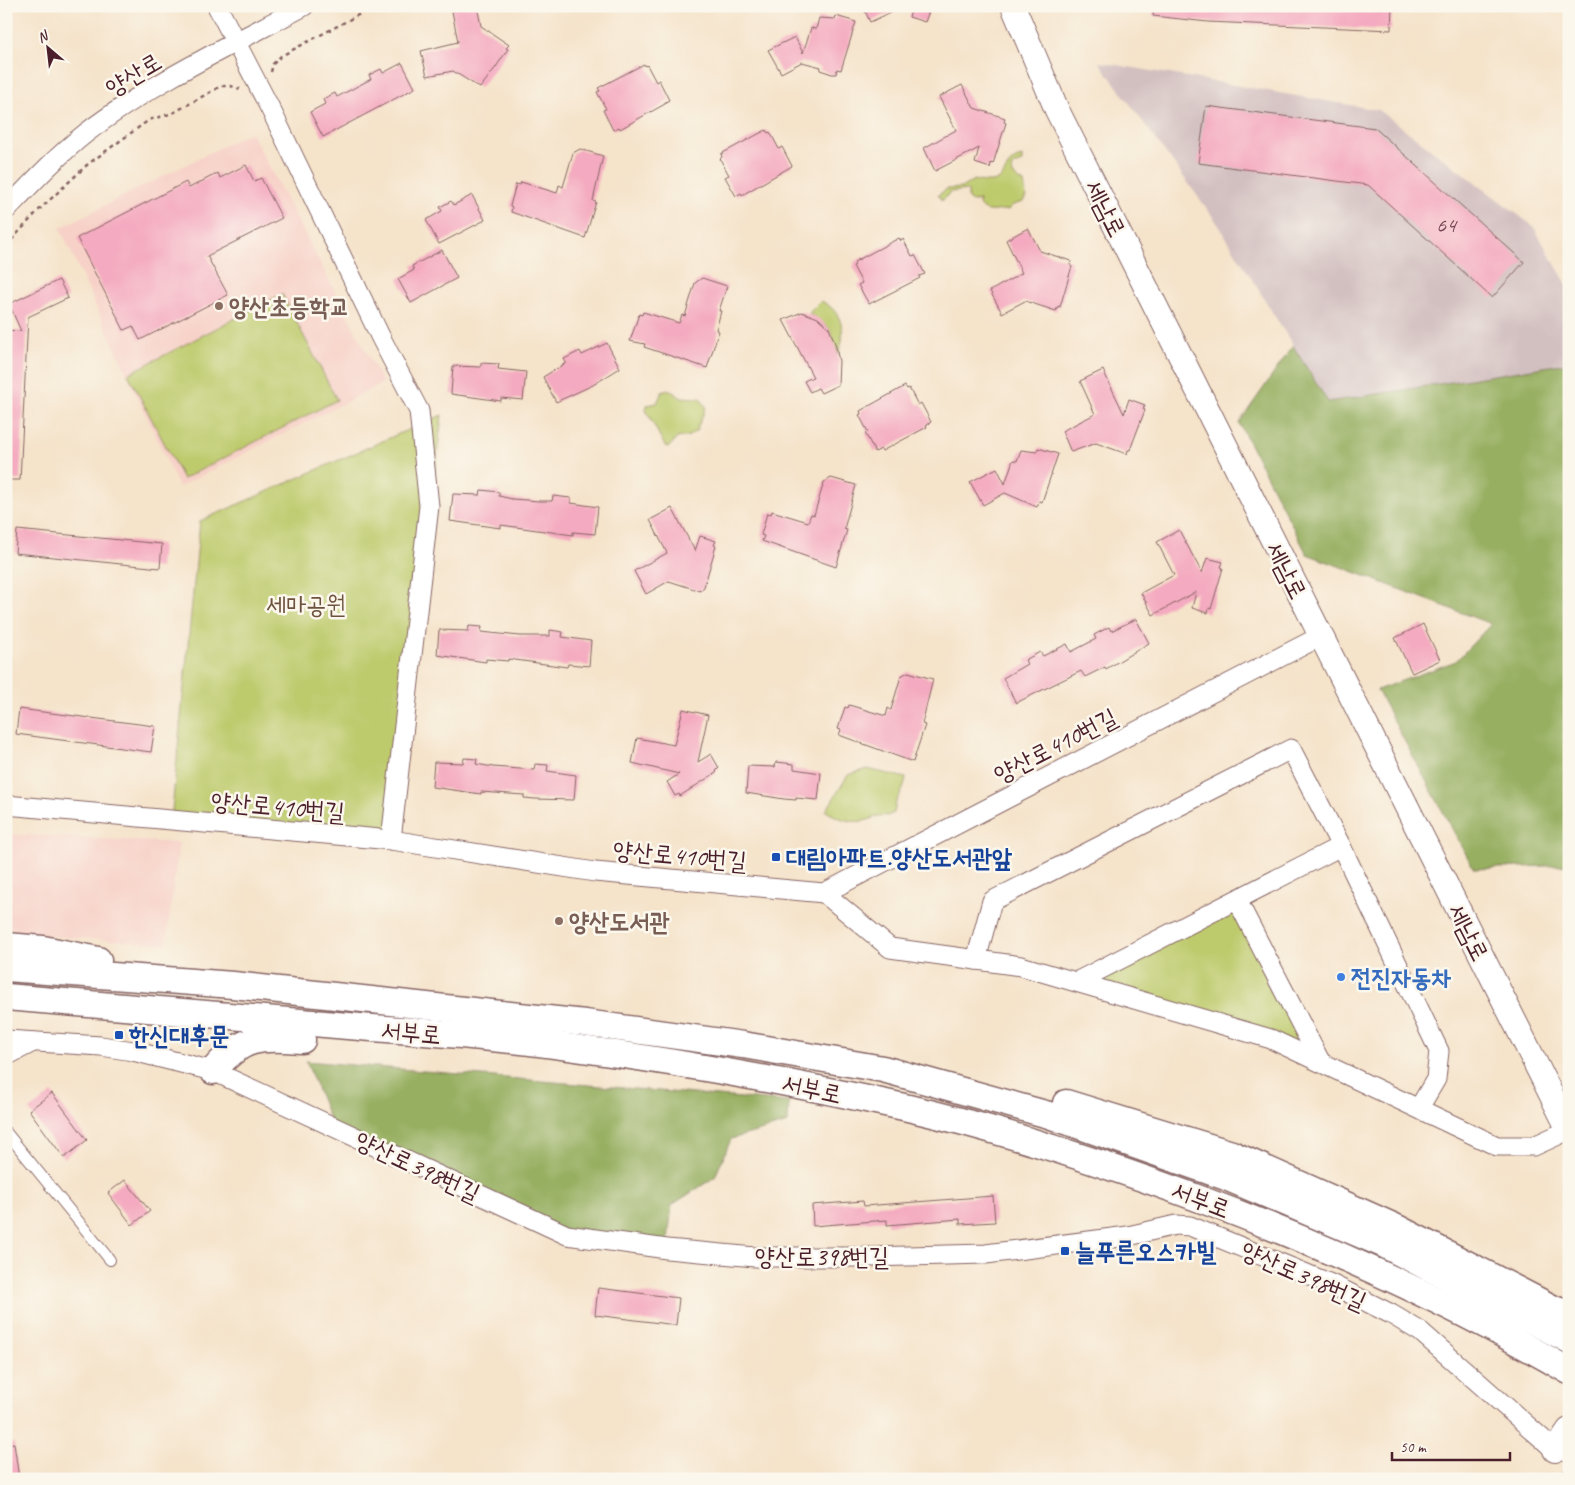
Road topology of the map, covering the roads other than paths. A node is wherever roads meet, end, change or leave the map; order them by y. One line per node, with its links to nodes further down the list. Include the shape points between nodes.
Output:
1 (217, 6): 4 (street)
2 (304, 6): 4 (street, 양산로)
3 (1012, 6): 6 (street, 세남로, via 1057,110)
4 (236, 43): 5 (street, 양산로, via 132,100 86,133); 8 (street, via 419,411 429,506)
5 (6, 210)
6 (1321, 636): 10 (street, 양산로410번길); 26 (street, 세남로)
7 (6, 805): 8 (street, 양산로410번길)
8 (391, 840): 10 (street, 양산로410번길, via 595,872)
9 (1341, 846): 11 (street); 13 (street, via 1291,749 992,901); 25 (street, via 1439,1051 1436,1079)
10 (824, 893): 13 (street, via 890,948)
11 (1237, 900): 15 (street); 22 (street)
12 (6, 946): 16 (main road)
13 (976, 960): 15 (street, via 1020,966)
14 (6, 968): 16 (main road, 서부로)
15 (1076, 982): 22 (street, via 1271,1039)
16 (233, 986): 23 (main road, 서부로, via 585,1023)
17 (6, 997): 18 (main road, 서부로)
18 (444, 1034): 24 (main road, via 387,1046 266,1038 245,1043 227,1054); 31 (main road, 서부로, via 572,1047 743,1074 907,1108 1050,1146 1268,1224 1376,1270 1474,1318)
19 (6, 1040): 20 (street, 양산로398번길)
20 (34, 1042): 21 (street); 24 (street, 양산로398번길, via 134,1051)
21 (6, 1056)
22 (1320, 1061): 25 (street)
23 (883, 1069): 29 (main road, via 957,1074 1232,1154 1397,1228); 30 (main road, 서부로, via 1049,1115 1226,1177 1383,1244)
24 (213, 1072): 33 (street, 양산로398번길, via 567,1235 755,1257 868,1257 986,1254 1128,1236 1176,1224 1190,1226 1331,1284 1421,1332)
25 (1420, 1108): 26 (street, via 1497,1146 1534,1146)
26 (1569, 1130)
27 (6, 1132): 28 (lane)
28 (110, 1260)
29 (1569, 1314)
30 (1569, 1340)
31 (1569, 1371)
32 (1569, 1430): 33 (street)
33 (1564, 1457)

